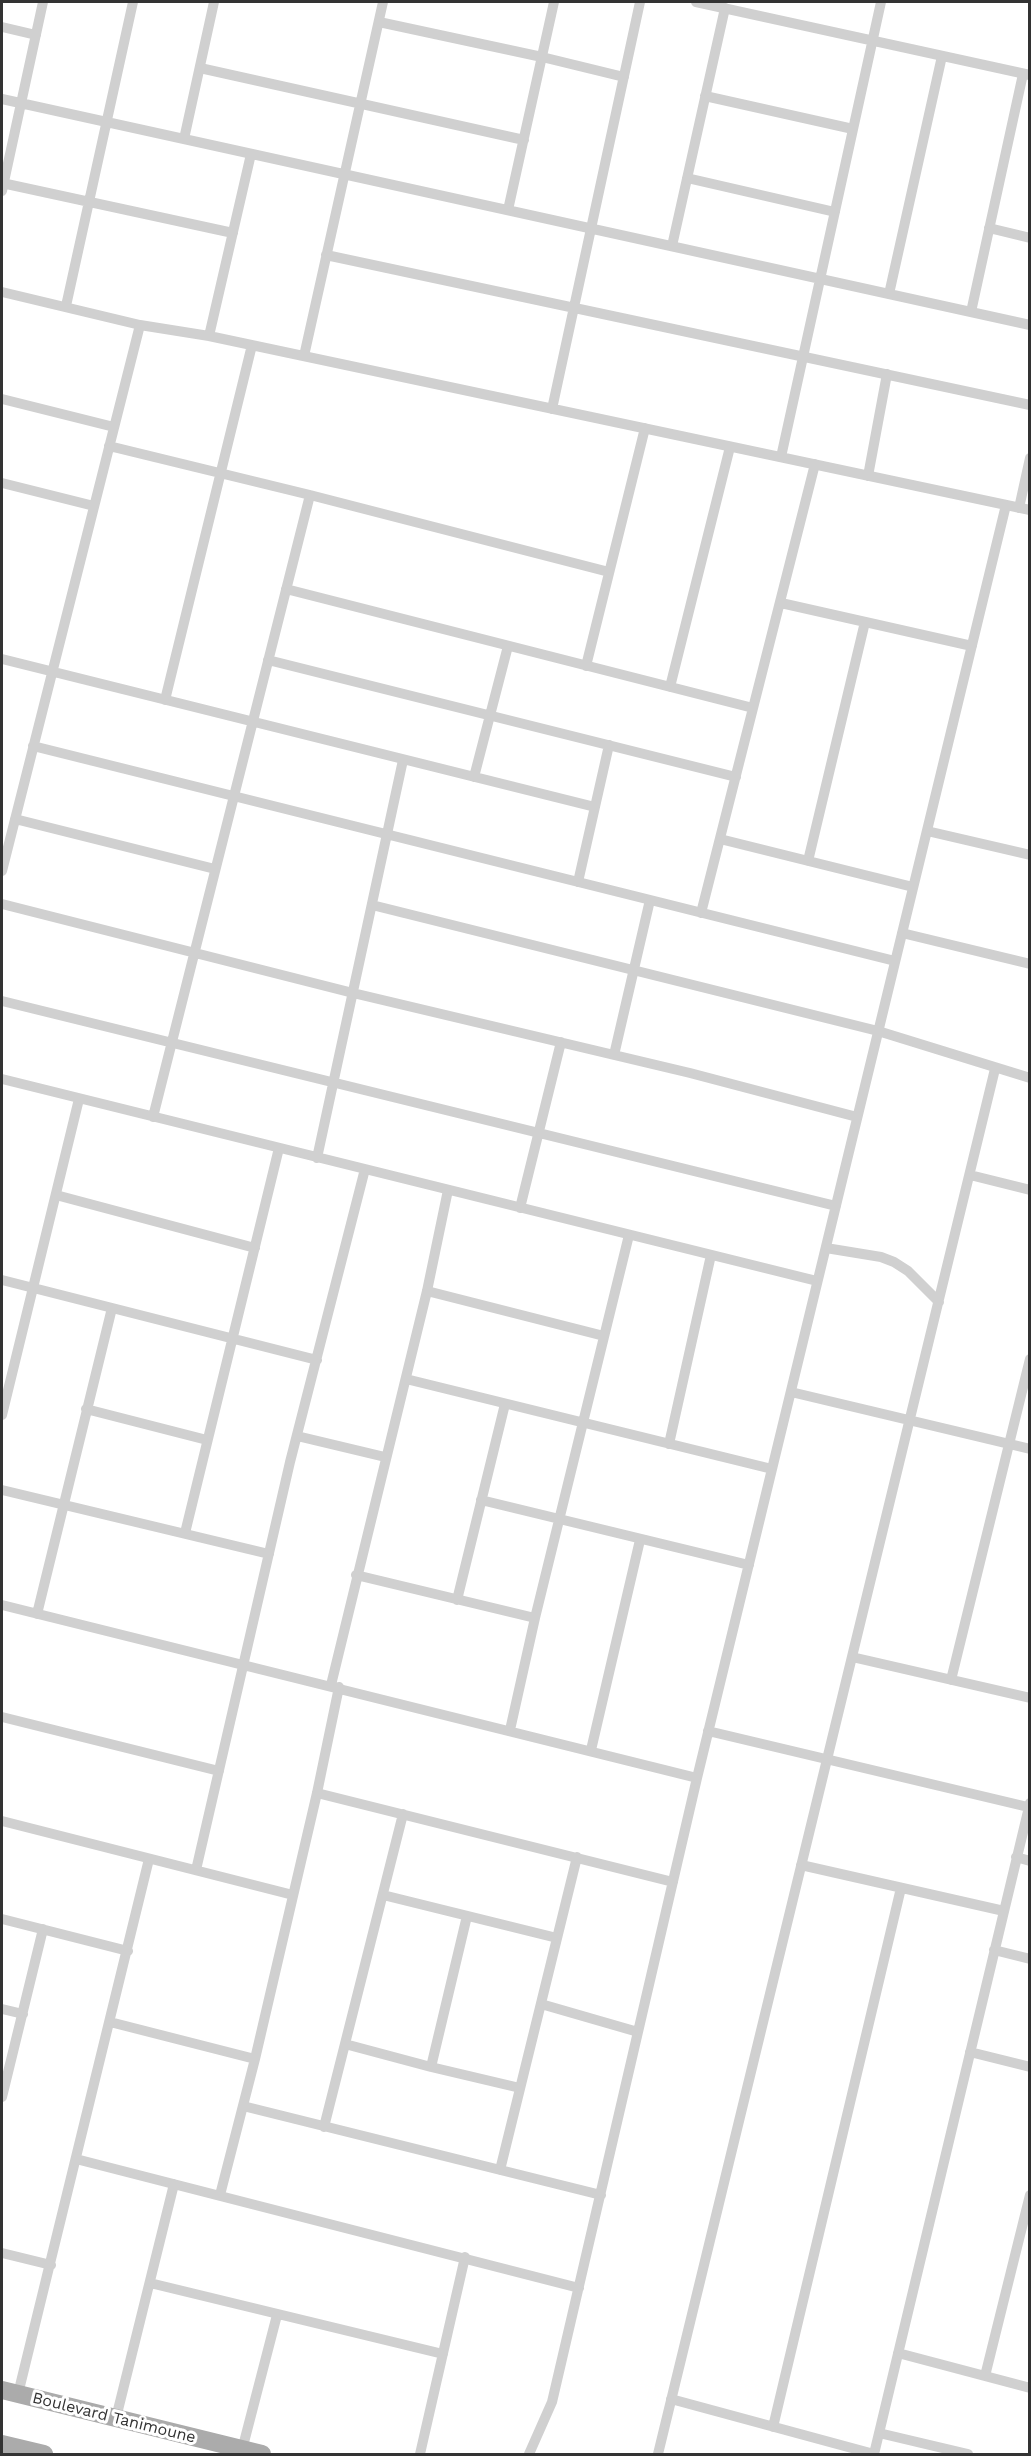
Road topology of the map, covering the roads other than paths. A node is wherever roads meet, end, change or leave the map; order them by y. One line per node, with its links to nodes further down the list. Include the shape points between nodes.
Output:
1 (43, 2): 12 (street)
2 (133, 2): 23 (street)
3 (214, 2): 16 (street)
4 (383, 2): 10 (street)
5 (554, 2): 15 (street)
6 (640, 2): 18 (street)
7 (696, 2): 9 (street)
8 (881, 2): 13 (street)
9 (725, 8): 13 (street); 19 (street)
10 (379, 22): 15 (street); 22 (street)
11 (2, 27): 12 (street)
12 (36, 35): 21 (street)
13 (873, 41): 14 (street); 24 (street)
14 (942, 56): 17 (street); 42 (street)
15 (542, 57): 18 (street); 26 (street)
16 (200, 68): 22 (street); 25 (street)
17 (1026, 75): 35 (street)
18 (624, 77): 34 (street)
19 (705, 96): 24 (street); 29 (street)
20 (2, 99): 21 (street)
21 (21, 103): 23 (street); 30 (street)
22 (360, 104): 26 (street); 28 (street)
23 (106, 122): 25 (street); 31 (street)
24 (853, 129): 33 (street)
25 (184, 139): 27 (street)
26 (524, 140): 32 (street)
27 (251, 154): 28 (street); 36 (street)
28 (344, 174): 32 (street); 39 (street)
29 (687, 178): 33 (street); 38 (street)
30 (2, 186): 31 (street)
31 (89, 202): 36 (street); 43 (street)
32 (508, 210): 34 (street)
33 (835, 213): 40 (street)
34 (591, 228): 38 (street); 44 (street)
35 (989, 228): 37 (street); 45 (street)
36 (233, 233): 48 (street)
37 (1029, 238)
38 (672, 246): 40 (street)
39 (326, 255): 44 (street); 50 (street)
40 (820, 279): 42 (street); 51 (street)
41 (2, 292): 43 (street)
42 (888, 294): 45 (street)
43 (66, 306): 46 (street)
44 (574, 308): 51 (street); 55 (street)
45 (971, 312): 47 (street)
46 (140, 325): 48 (street); 56 (street)
47 (1029, 325)
48 (209, 336): 49 (street)
49 (252, 345): 50 (street); 63 (street)
50 (304, 356): 55 (street)
51 (803, 357): 52 (street); 60 (street)
52 (887, 374): 54 (street); 64 (street)
53 (2, 399): 56 (street)
54 (1029, 405)
55 (552, 409): 57 (street)
56 (114, 427): 58 (street)
57 (645, 428): 59 (street); 70 (street)
58 (109, 446): 63 (street); 68 (street)
59 (730, 447): 60 (street); 80 (street)
60 (781, 458): 62 (street)
61 (1029, 458): 69 (street)
62 (815, 464): 64 (street); 72 (street)
63 (221, 473): 66 (street); 81 (street)
64 (868, 476): 67 (street)
65 (2, 483): 68 (street)
66 (310, 495): 70 (street); 71 (street)
67 (1006, 505): 69 (street); 75 (street)
68 (94, 506): 79 (street)
69 (1024, 509)
70 (609, 572): 78 (street)
71 (286, 589): 74 (street); 77 (street)
72 (781, 603): 73 (street); 82 (street)
73 (865, 622): 75 (street); 97 (street)
74 (508, 646): 78 (street); 83 (street)
75 (972, 646): 93 (street)
76 (2, 659): 79 (street)
77 (268, 660): 83 (street); 84 (street)
78 (586, 666): 80 (street)
79 (52, 672): 81 (street); 86 (street)
80 (670, 687): 82 (street)
81 (165, 700): 84 (street)
82 (753, 708): 89 (street)
83 (490, 716): 85 (street); 88 (street)
84 (253, 722): 87 (street); 90 (street)
85 (609, 745): 89 (street); 91 (street)
86 (33, 746): 90 (street); 92 (street)
87 (403, 760): 88 (street); 94 (street)
88 (474, 777): 91 (street)
89 (736, 777): 95 (street)
90 (234, 796): 94 (street); 98 (street)
91 (595, 807): 100 (street)
92 (15, 819): 98 (street); 99 (street)
93 (927, 831): 96 (street); 101 (street)
94 (387, 834): 100 (street); 104 (street)
95 (720, 839): 97 (street); 105 (street)
96 (1029, 855)
97 (808, 861): 101 (street)
98 (215, 869): 107 (street)
99 (2, 871)
100 (578, 882): 102 (street)
101 (913, 887): 106 (street)
102 (650, 900): 105 (street); 110 (street)
103 (2, 904): 107 (street)
104 (372, 905): 110 (street); 111 (street)
105 (701, 913): 108 (street)
106 (902, 933): 108 (street); 109 (street)
107 (194, 952): 111 (street); 115 (street)
108 (895, 961): 113 (street)
109 (1029, 964)
110 (633, 970): 113 (street); 116 (street)
111 (353, 993): 114 (street); 120 (street)
112 (2, 1001): 115 (street)
113 (878, 1031): 117 (street); 123 (street)
114 (561, 1042): 116 (street); 124 (street)
115 (171, 1043): 120 (street); 122 (street)
116 (614, 1055): 123 (street)
117 (995, 1069): 118 (street); 128 (street)
118 (1029, 1078)
119 (2, 1079): 121 (street)
120 (333, 1083): 124 (street); 126 (street)
121 (79, 1099): 122 (street); 131 (street)
122 (153, 1117): 125 (street)
123 (857, 1117): 132 (street)
124 (539, 1133): 132 (street); 133 (street)
125 (279, 1148): 126 (street); 135 (street)
126 (317, 1158): 127 (street)
127 (365, 1169): 129 (street); 147 (street)
128 (970, 1175): 130 (street); 142 (street)
129 (448, 1190): 133 (street); 141 (street)
130 (1029, 1190)
131 (56, 1195): 135 (street); 140 (street)
132 (836, 1206): 136 (street)
133 (520, 1208): 134 (street)
134 (629, 1235): 137 (street); 144 (street)
135 (255, 1248): 145 (street)
136 (826, 1248): 139 (street); 142 (street, via 894,1262)
137 (711, 1255): 139 (street); 157 (street)
138 (2, 1280): 140 (street)
139 (818, 1281): 149 (street)
140 (32, 1287): 143 (street); 152 (street)
141 (427, 1291): 144 (street); 148 (street)
142 (939, 1302): 153 (street)
143 (112, 1308): 145 (street); 151 (street)
144 (604, 1335): 154 (street)
145 (232, 1340): 147 (street); 156 (street)
146 (1029, 1359): 158 (street)
147 (317, 1360): 155 (street)
148 (406, 1379): 150 (street); 160 (street)
149 (791, 1392): 153 (street); 161 (street)
150 (505, 1404): 154 (street); 163 (street)
151 (86, 1409): 156 (street); 164 (street)
152 (2, 1415)
153 (910, 1421): 158 (street); 175 (street)
154 (584, 1423): 157 (street); 165 (street)
155 (297, 1436): 160 (street); 168 (street)
156 (207, 1440): 166 (street)
157 (669, 1444): 161 (street)
158 (1009, 1444): 159 (street); 177 (street)
159 (1029, 1449)
160 (385, 1457): 170 (street)
161 (772, 1469): 169 (street)
162 (2, 1490): 164 (street)
163 (481, 1500): 165 (street); 171 (street)
164 (63, 1504): 166 (street); 173 (street)
165 (560, 1519): 167 (street); 174 (street)
166 (185, 1533): 168 (street)
167 (640, 1540): 169 (street); 183 (street)
168 (269, 1554): 176 (street)
169 (749, 1565): 182 (street)
170 (356, 1575): 171 (street); 178 (street)
171 (457, 1600): 174 (street)
172 (2, 1605): 173 (street)
173 (37, 1614): 176 (street)
174 (535, 1618): 181 (street)
175 (852, 1656): 177 (street); 184 (street)
176 (242, 1664): 178 (street); 185 (street)
177 (951, 1680): 179 (street)
178 (335, 1686): 181 (street); 187 (street)
179 (1029, 1698)
180 (2, 1717): 185 (street)
181 (510, 1731): 183 (street)
182 (708, 1731): 184 (street); 186 (street)
183 (591, 1750): 186 (street)
184 (827, 1760): 188 (street); 195 (street)
185 (219, 1772): 196 (street)
186 (697, 1778): 197 (street)
187 (317, 1792): 189 (street); 199 (street)
188 (1029, 1805): 192 (street)
189 (403, 1814): 191 (street); 200 (street)
190 (2, 1821): 193 (street)
191 (577, 1857): 197 (street); 205 (street)
192 (1016, 1857): 194 (street); 201 (street)
193 (149, 1859): 196 (street); 207 (street)
194 (1029, 1861)
195 (801, 1864): 198 (street); 240 (street)
196 (196, 1870): 199 (street)
197 (673, 1882): 213 (street)
198 (901, 1888): 201 (street); 242 (street)
199 (293, 1895): 216 (street)
200 (384, 1895): 202 (street); 214 (street)
201 (1004, 1911): 206 (street)
202 (467, 1916): 205 (street); 217 (street)
203 (2, 1919): 204 (street)
204 (43, 1929): 207 (street); 211 (street)
205 (557, 1938): 209 (street)
206 (994, 1950): 208 (street); 215 (street)
207 (128, 1951): 212 (street)
208 (1029, 1959)
209 (541, 2004): 213 (street); 219 (street)
210 (2, 2009): 211 (street)
211 (23, 2014): 220 (street)
212 (110, 2022): 216 (street); 223 (street)
213 (638, 2032): 227 (street)
214 (345, 2044): 217 (street); 222 (street)
215 (970, 2052): 218 (street); 235 (street)
216 (255, 2059): 221 (street)
217 (430, 2067): 219 (street)
218 (1029, 2067)
219 (520, 2088): 224 (street)
220 (2, 2097)
221 (243, 2106): 222 (street); 226 (street)
222 (324, 2127): 224 (street)
223 (76, 2159): 225 (street); 231 (street)
224 (500, 2170): 227 (street)
225 (174, 2184): 226 (street); 232 (street)
226 (220, 2195): 230 (street)
227 (600, 2195): 233 (street)
228 (1029, 2196): 237 (street)
229 (2, 2253): 231 (street)
230 (465, 2257): 233 (street); 236 (street)
231 (51, 2265): 239 (street)
232 (150, 2283): 234 (street); 241 (street)
233 (579, 2288): 249 (street, via 552,2402)
234 (277, 2315): 236 (street); 245 (street)
235 (898, 2353): 237 (street); 243 (street)
236 (443, 2354): 248 (street)
237 (985, 2376): 238 (street)
238 (1029, 2388)
239 (10, 2392): 241 (main road, Boulevard Tanimoune)
240 (671, 2400): 242 (street); 250 (street)
241 (116, 2418): 245 (main road, Boulevard Tanimoune)
242 (773, 2427): 251 (street)
243 (879, 2433): 251 (street); 252 (street)
244 (3, 2448): 246 (main road)
245 (242, 2450): 247 (main road, Boulevard Tanimoune)
246 (44, 2454)
247 (262, 2454)
248 (420, 2454)
249 (529, 2454)
250 (658, 2454)
251 (874, 2454)
252 (968, 2454)

